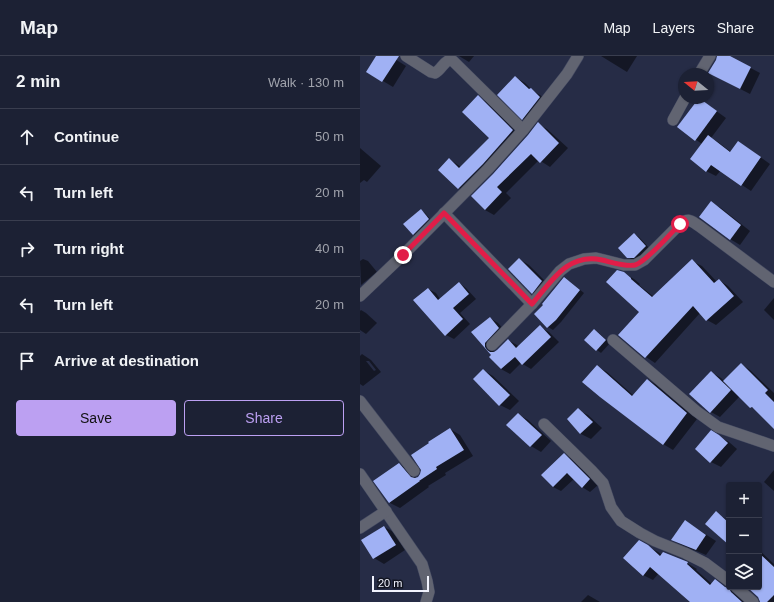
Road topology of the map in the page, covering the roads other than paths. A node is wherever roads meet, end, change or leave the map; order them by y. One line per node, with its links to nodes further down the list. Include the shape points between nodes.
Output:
1 (406, 56): 7 (street, via 435,73 450,60)
2 (578, 56): 7 (street)
3 (710, 56): 4 (street)
4 (703, 68)
5 (682, 104): 6 (street)
6 (673, 120)
7 (523, 130): 8 (street)
8 (444, 213): 10 (street); 11 (street)
9 (774, 282): 11 (street, via 699,226 687,220 644,260 635,265 596,258 569,264)
10 (360, 296)
11 (532, 304): 13 (street)
12 (613, 340): 16 (street, via 718,427)
13 (492, 345)
14 (360, 401): 17 (street)
15 (544, 424): 21 (street, via 603,483 611,507 621,521 655,541 705,563)
16 (774, 446)
17 (414, 471)
18 (360, 474): 19 (street)
19 (386, 511): 20 (street); 23 (street, via 422,564 428,581 429,592)
20 (360, 528)
21 (726, 579)
22 (739, 590): 24 (street)
23 (426, 602)
24 (753, 602)

